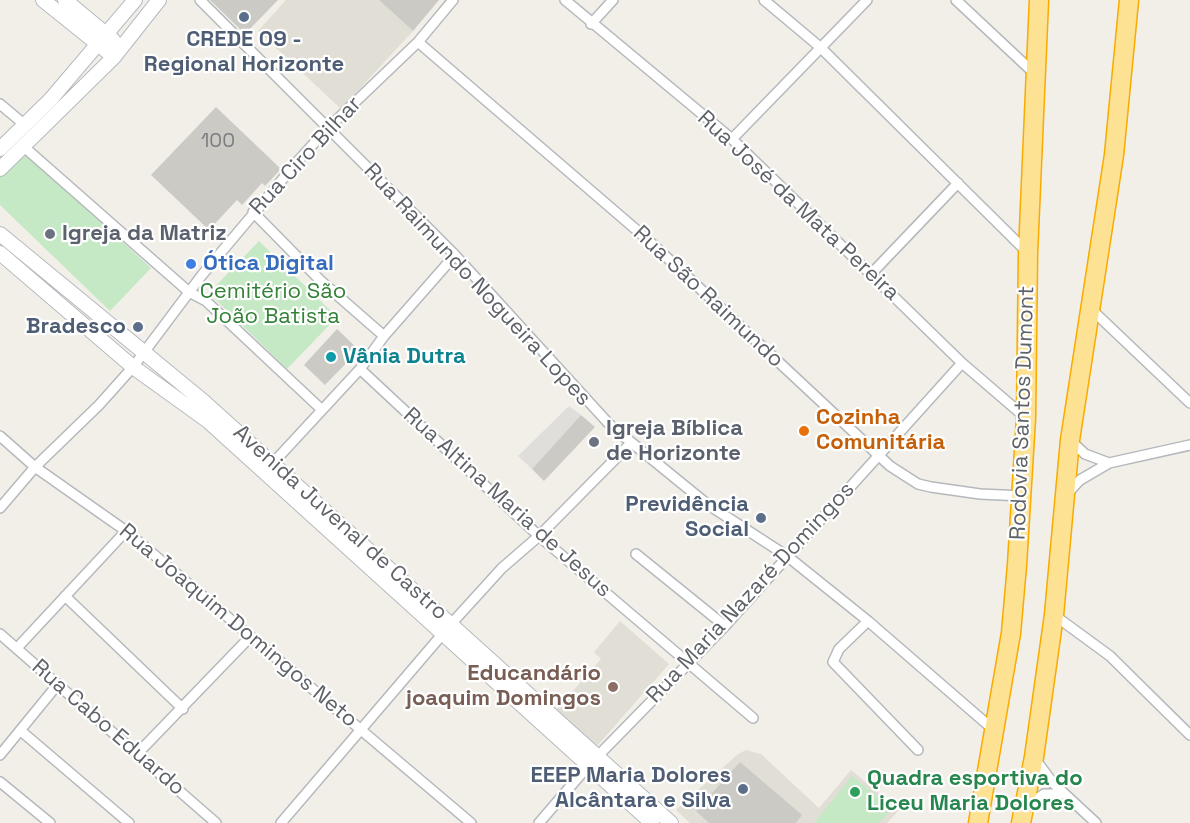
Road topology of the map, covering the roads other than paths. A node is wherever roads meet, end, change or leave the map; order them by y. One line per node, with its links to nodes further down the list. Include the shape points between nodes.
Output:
1 (43, 0): 15 (street)
2 (65, 0): 15 (street)
3 (135, 0): 15 (street)
4 (159, 0): 18 (street)
5 (200, 0): 22 (street, Rua Raimundo Nogueira Lopes)
6 (453, 0): 16 (street, Rua Ciro Bilhar)
7 (565, 0): 14 (street, Rua José da Mata Pereira)
8 (613, 0): 14 (street)
9 (764, 0): 17 (street)
10 (867, 0): 17 (street)
11 (956, 0): 19 (street)
12 (1039, 0): 19 (highway, Rodovia Santos Dumont)
13 (1129, 0): 35 (highway, via 1114,155)
14 (591, 24): 23 (street, Rua José da Mata Pereira)
15 (102, 40): 18 (street); 21 (street)
16 (418, 42): 22 (street, Rua Ciro Bilhar); 48 (street, Rua São Raimundo, via 647,239)
17 (820, 47): 23 (street); 27 (street)
18 (118, 52): 24 (street)
19 (1035, 74): 31 (highway, Rodovia Santos Dumont)
20 (0, 104): 21 (street)
21 (25, 125): 25 (street)
22 (327, 129): 28 (street, Rua Ciro Bilhar); 32 (street, Rua Raimundo Nogueira Lopes)
23 (732, 139): 33 (street, Rua José da Mata Pereira)
24 (23, 146): 26 (street); 34 (street)
25 (0, 149)
26 (0, 169)
27 (958, 183): 31 (street); 33 (street)
28 (253, 212): 34 (street, Rua Ciro Bilhar); 36 (street, via 321,281)
29 (0, 234): 37 (street, Avenida Juvenal de Castro)
30 (0, 253): 39 (street, Avenida Juvenal de Castro)
31 (1028, 253): 43 (highway, Rodovia Santos Dumont)
32 (454, 255): 36 (street); 46 (street, Rua Raimundo Nogueira Lopes, via 600,416)
33 (872, 273): 38 (street, Rua José da Mata Pereira)
34 (189, 292): 37 (street, Rua Ciro Bilhar); 42 (street, via 206,301)
35 (1091, 309): 41 (street); 45 (highway)
36 (384, 336): 40 (street)
37 (143, 353): 39 (street, Rua Ciro Bilhar); 49 (street, Avenida Juvenal de Castro)
38 (962, 363): 43 (street, Rua José da Mata Pereira); 48 (street, Rua Maria Nazaré Domingos)
39 (133, 367): 51 (street, Rua Ciro Bilhar); 64 (street, Avenida Juvenal de Castro, via 208,421)
40 (360, 369): 42 (street); 56 (street, Rua Altina Maria de Jesus)
41 (1190, 403)
42 (321, 409): 49 (street)
43 (1026, 418): 53 (highway, Rodovia Santos Dumont)
44 (0, 436): 51 (street, Rua Joaquim Domingos Neto)
45 (1070, 440): 50 (street, via 1085,454); 52 (highway)
46 (631, 443): 56 (street); 58 (street, Rua Raimundo Nogueira Lopes, via 707,504)
47 (1190, 445): 50 (street)
48 (879, 455): 53 (street, Rua São Raimundo, via 918,484 957,492); 58 (street, Rua Maria Nazaré Domingos)
49 (273, 463): 62 (street, Avenida Juvenal de Castro)
50 (1109, 463): 52 (street, via 1080,480)
51 (36, 466): 54 (street, Rua Ciro Bilhar); 55 (street, Rua Joaquim Domingos Neto)
52 (1066, 495): 60 (highway)
53 (1023, 496): 74 (highway, Rodovia Santos Dumont, via 1011,633)
54 (0, 508)
55 (126, 531): 59 (street); 66 (street, Rua Joaquim Domingos Neto)
56 (539, 536): 62 (street, via 502,568); 68 (street, Rua Altina Maria de Jesus)
57 (636, 554): 63 (street)
58 (787, 556): 61 (street, Rua Raimundo Nogueira Lopes); 63 (street, Rua Maria Nazaré Domingos)
59 (65, 596): 67 (street); 70 (street)
60 (1054, 615): 75 (street, via 1110,656); 80 (highway)
61 (868, 621): 74 (street, Rua Raimundo Nogueira Lopes); 76 (street, via 839,649 833,662)
62 (452, 622): 64 (street); 79 (street, Avenida Juvenal de Castro)
63 (725, 626): 68 (street, Rua Maria Nazaré Domingos)
64 (443, 634): 72 (street); 81 (street, Avenida Juvenal de Castro)
65 (0, 636): 67 (street, Rua Cabo Eduardo)
66 (250, 637): 70 (street); 72 (street, Rua Joaquim Domingos Neto)
67 (17, 648): 69 (street, Rua Cabo Eduardo)
68 (689, 663): 71 (street, Rua Altina Maria de Jesus); 79 (street, Rua Maria Nazaré Domingos)
69 (58, 684): 73 (street); 77 (street, Rua Cabo Eduardo)
70 (183, 709): 77 (street)
71 (753, 718)
72 (362, 730): 88 (street); 89 (street, Rua Joaquim Domingos Neto)
73 (21, 731): 78 (street); 86 (street)
74 (995, 732): 93 (highway, Rodovia Santos Dumont)
75 (1190, 735)
76 (918, 750)
77 (138, 753): 87 (street, Rua Cabo Eduardo)
78 (0, 755)
79 (598, 756): 81 (street, Rua Maria Nazaré Domingos); 92 (street, Avenida Juvenal de Castro)
80 (1034, 757): 83 (street); 84 (highway)
81 (588, 766): 90 (street, Rua Maria Nazaré Domingos); 91 (street, Avenida Juvenal de Castro)
82 (0, 782): 85 (street)
83 (1065, 795): 84 (street, via 1044,794); 94 (street)
84 (1023, 815)
85 (50, 823)
86 (129, 823)
87 (216, 823)
88 (281, 823)
89 (471, 823)
90 (539, 823)
91 (652, 823)
92 (671, 823)
93 (978, 823)
94 (1096, 823)

